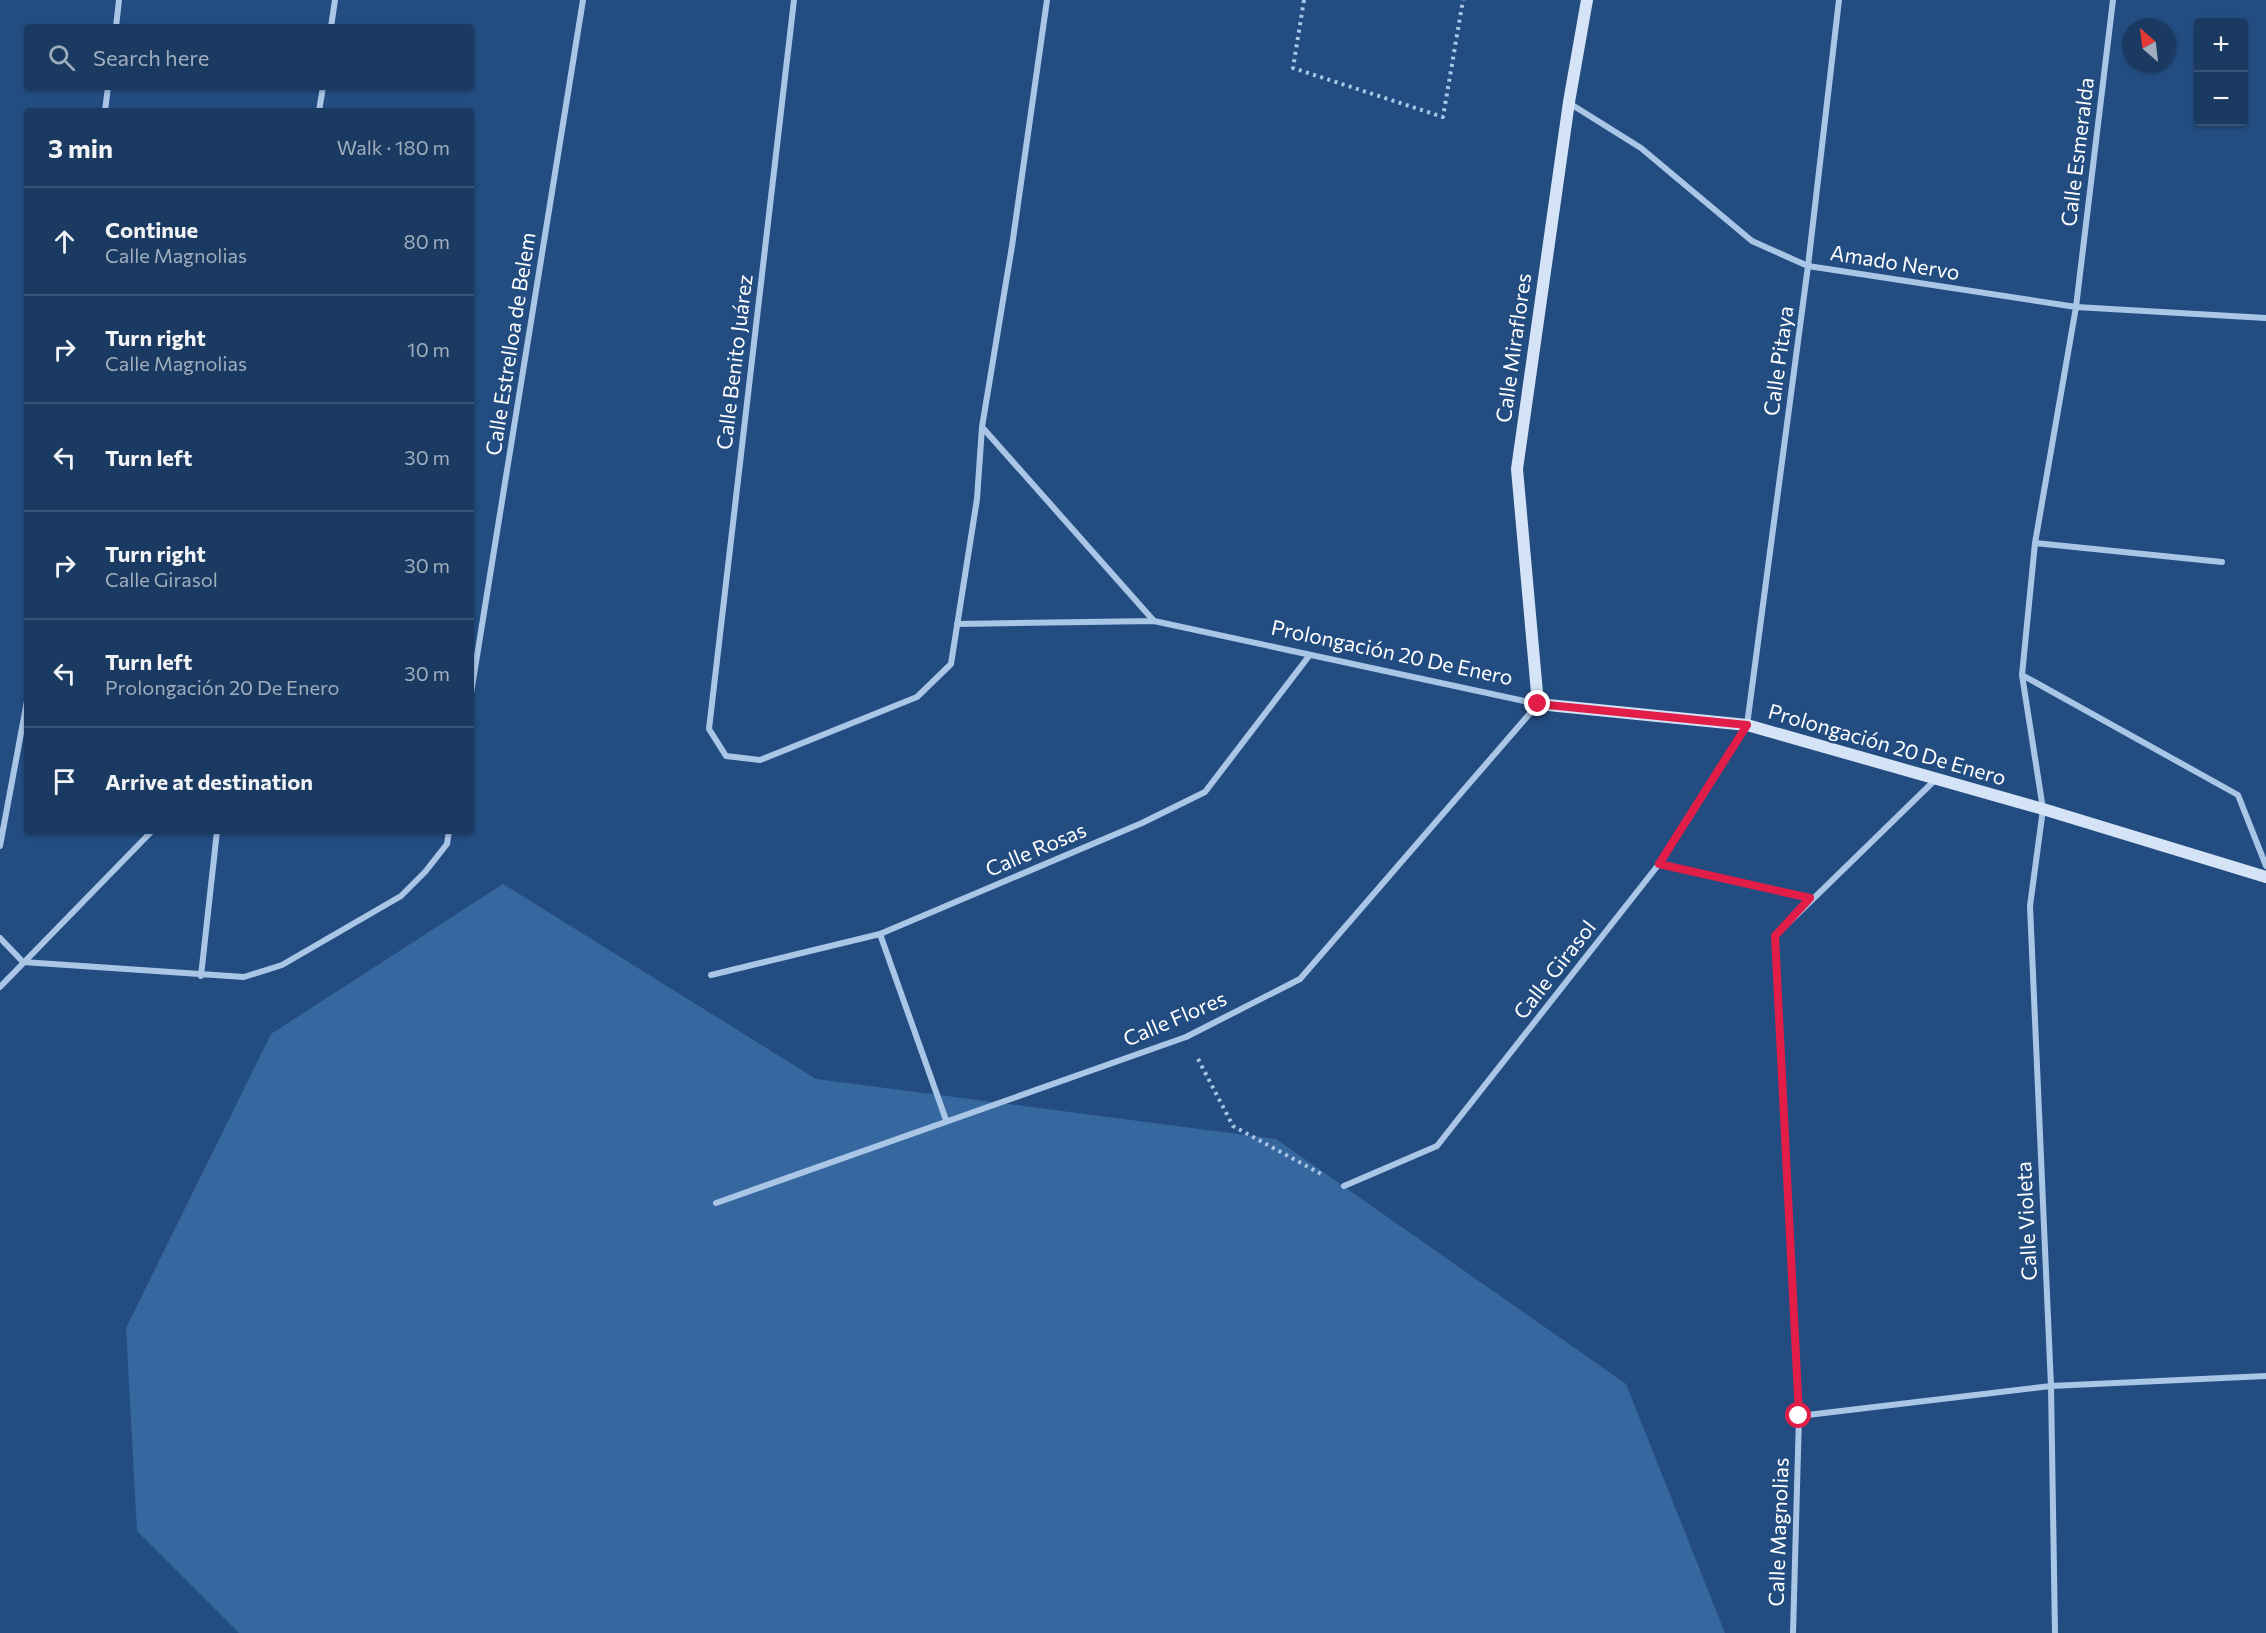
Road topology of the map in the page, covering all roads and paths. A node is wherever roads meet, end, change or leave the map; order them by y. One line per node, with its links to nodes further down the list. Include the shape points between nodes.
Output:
1 (119, 0): 11 (street)
2 (335, 0): 12 (street)
3 (583, 0): 27 (street, Calle Estrelloa de Belem)
4 (794, 0): 25 (street, Calle Benito Juárez, via 709,729 726,756 760,760 917,697 951,664)
5 (1047, 0): 21 (street)
6 (1304, 0): 7 (path, via 1293,68 1443,117)
7 (1463, 0)
8 (1587, 0): 15 (main road, Calle Miraflores)
9 (1839, 0): 18 (street, Calle Pitaya)
10 (2113, 0): 19 (street, Calle Esmeralda)
11 (116, 24)
12 (331, 24)
13 (108, 90): 16 (street)
14 (322, 90): 17 (street)
15 (1569, 102): 18 (street, Amado Nervo, via 1641,148 1752,241); 29 (main road, Calle Miraflores, via 1517,469)
16 (105, 108)
17 (319, 108)
18 (1808, 266): 19 (street, Amado Nervo); 31 (street, Calle Pitaya)
19 (2076, 308): 20 (street, Amado Nervo); 22 (street, Calle Esmeralda)
20 (2266, 318)
21 (982, 427): 24 (street); 25 (street, via 978,499)
22 (2035, 543): 23 (street); 28 (street, Calle Violeta)
23 (2222, 562)
24 (1154, 621): 25 (street, Prolongación 20 De Enero); 26 (street, Prolongación 20 De Enero)
25 (957, 624)
26 (1309, 656): 29 (street, Prolongación 20 De Enero); 42 (street, Calle Rosas, via 1206,792)
27 (474, 674)
28 (2022, 675): 33 (street, Calle Violeta); 39 (street, via 2238,795)
29 (1538, 704): 31 (main road, Prolongación 20 De Enero); 48 (street, Calle Flores, via 1300,979)
30 (24, 717): 37 (street)
31 (1747, 725): 32 (main road, Prolongación 20 De Enero); 38 (street, Calle Girasol)
32 (1935, 780): 33 (main road, Prolongación 20 De Enero); 41 (street, Calle Magnolias)
33 (2043, 809): 40 (main road, Prolongación 20 De Enero); 53 (street, Calle Violeta, via 2030,906)
34 (149, 834): 44 (street)
35 (217, 834): 46 (street)
36 (449, 834): 46 (street, via 447,844 401,896 282,965 244,977)
37 (0, 846)
38 (1659, 864): 41 (street); 50 (street, Calle Girasol, via 1437,1146)
39 (2266, 866)
40 (2266, 877)
41 (1810, 898): 54 (street, Calle Magnolias, via 1775,936)
42 (880, 934): 45 (street, Calle Rosas); 49 (street)
43 (0, 938): 44 (street)
44 (22, 962): 46 (street); 47 (street)
45 (711, 975)
46 (201, 976)
47 (0, 987)
48 (1186, 1037): 49 (street, Calle Flores); 50 (path, via 1233,1126)
49 (946, 1120): 51 (street, Calle Flores)
50 (1344, 1186)
51 (716, 1203)
52 (2266, 1376): 53 (street)
53 (2051, 1386): 54 (street); 56 (street, Calle Violeta)
54 (1799, 1416): 55 (street, Calle Magnolias)
55 (1793, 1633)
56 (2055, 1633)

